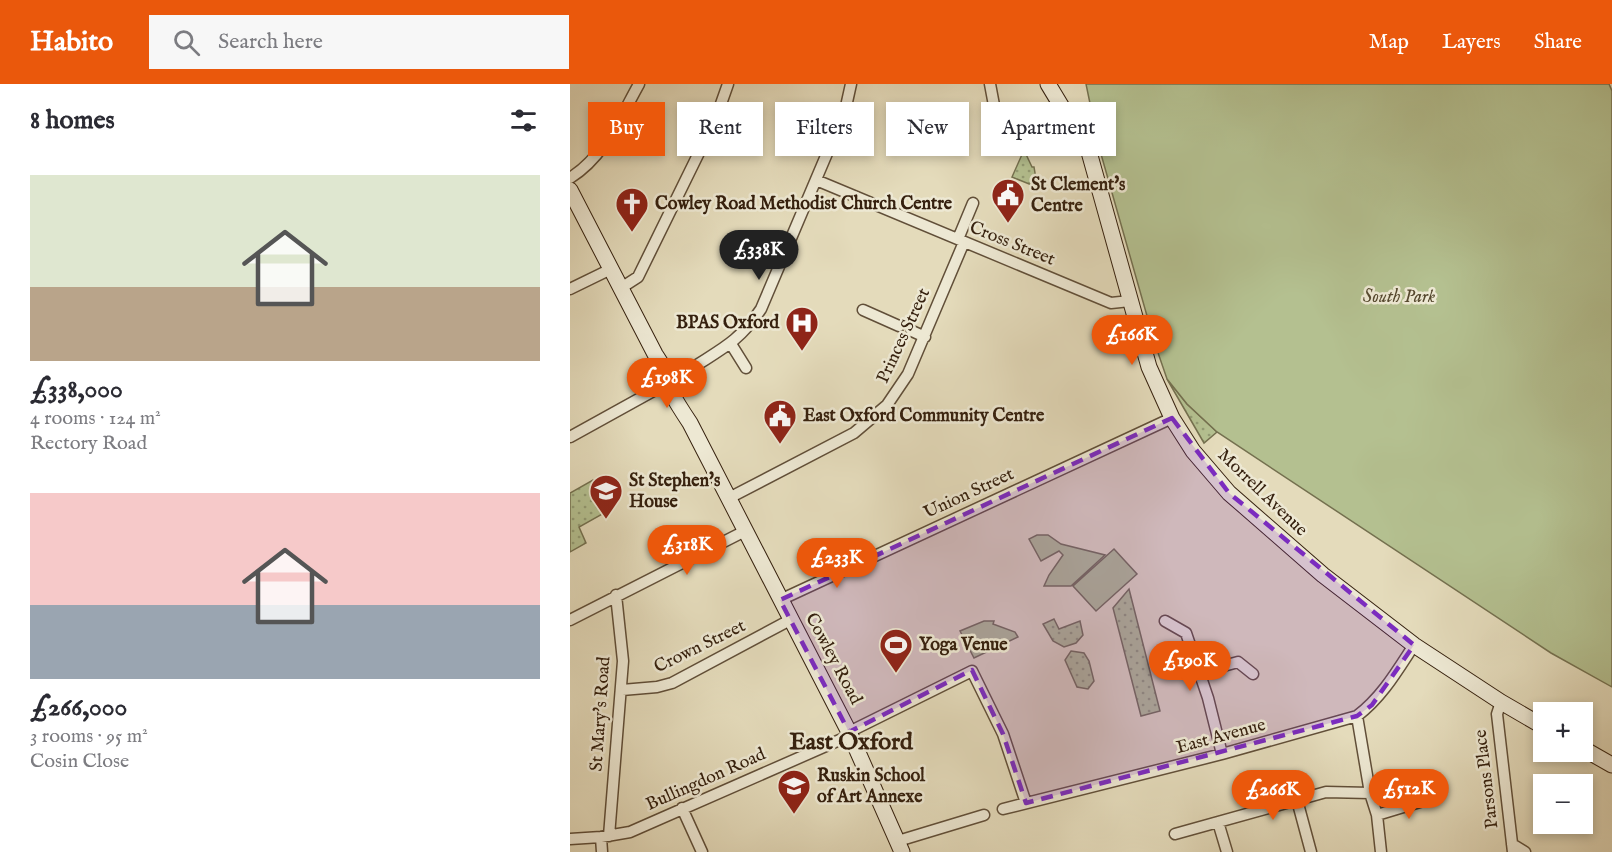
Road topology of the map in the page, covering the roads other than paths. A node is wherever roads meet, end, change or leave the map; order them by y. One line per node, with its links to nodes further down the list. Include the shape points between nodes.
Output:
1 (639, 84): 7 (street, via 594,160)
2 (728, 84): 13 (street, via 716,118 638,277)
3 (851, 84): 8 (street, via 845,111)
4 (990, 84): 6 (street)
5 (1048, 84): 15 (street, Morrell Avenue, via 1089,152)
6 (993, 102)
7 (570, 178)
8 (816, 180): 11 (street, Cross Street); 20 (street, via 761,309)
9 (570, 190): 12 (street, Cowley Road)
10 (973, 204): 11 (street, Princes Street)
11 (961, 241): 15 (street, Cross Street, via 1111,303); 19 (street, Princes Street)
12 (611, 269): 13 (street, Cowley Road); 14 (street)
13 (621, 288): 22 (street, Cowley Road, via 658,359 662,375)
14 (570, 289)
15 (1130, 301): 23 (street, Morrell Avenue, via 1149,367)
16 (862, 310): 17 (street)
17 (899, 326)
18 (912, 331): 19 (street)
19 (926, 337): 25 (street, Princes Street, via 899,390 866,425)
20 (731, 344): 21 (street); 22 (street)
21 (746, 368)
22 (670, 384): 24 (street); 25 (street, Cowley Road)
23 (1172, 418): 28 (street, Union Street); 32 (street, Morrell Avenue, via 1193,451 1229,493 1323,575)
24 (570, 437)
25 (729, 498): 26 (street, Cowley Road)
26 (745, 531): 27 (street); 28 (street, Cowley Road)
27 (616, 595): 29 (street); 35 (street, St Mary's Road)
28 (780, 600): 30 (street, Cowley Road)
29 (570, 620)
30 (790, 620): 35 (street, Crown Street, via 672,683); 39 (street, Cowley Road)
31 (1165, 621): 33 (street, via 1186,633)
32 (1414, 645): 36 (street, Morrell Avenue); 37 (street, East Avenue, via 1372,705)
33 (1198, 673): 34 (street, via 1238,662); 40 (street)
34 (1253, 674)
35 (622, 690): 53 (street, St Mary's Road)
36 (1501, 702): 38 (street, Morrell Avenue); 56 (street, Parsons Place, via 1497,714)
37 (1357, 716): 40 (street, East Avenue); 43 (street)
38 (1533, 721)
39 (850, 734): 46 (street, Bullingdon Road, via 972,670 1003,734); 47 (street, Bullingdon Road); 55 (street, Cowley Road)
40 (1222, 754): 46 (street, East Avenue)
41 (1593, 754): 42 (street)
42 (1612, 765)
43 (1370, 793): 45 (street, via 1326,792); 50 (street)
44 (1433, 798): 50 (street)
45 (1297, 800): 51 (street); 60 (street)
46 (1026, 803): 48 (street, East Avenue)
47 (682, 808): 53 (street, Bullingdon Road, via 630,832); 58 (street)
48 (1003, 809)
49 (984, 815): 55 (street)
50 (1377, 815): 61 (street)
51 (1218, 822): 52 (street); 59 (street)
52 (1175, 834)
53 (605, 836): 54 (street, Bullingdon Road); 57 (street, St Mary's Road)
54 (570, 839)
55 (900, 847)
56 (1512, 848): 62 (street)
57 (602, 852)
58 (702, 852)
59 (1227, 852)
60 (1311, 852)
61 (1381, 852)
62 (1526, 852)

